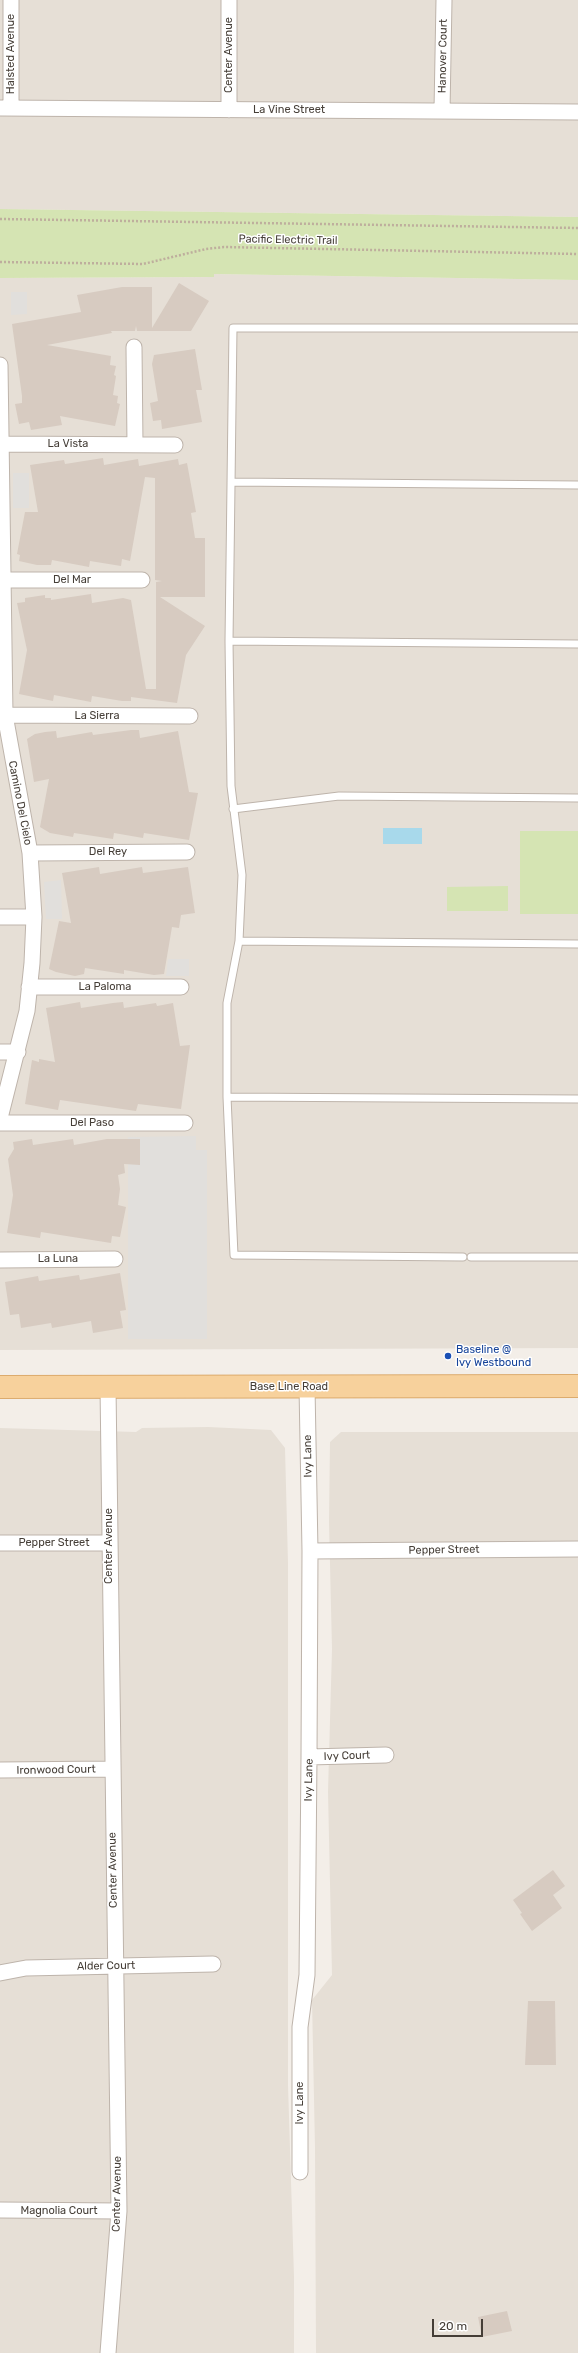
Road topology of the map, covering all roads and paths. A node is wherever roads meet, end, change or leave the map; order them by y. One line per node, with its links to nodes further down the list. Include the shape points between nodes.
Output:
1 (11, 0): 4 (street, Halsted Avenue)
2 (229, 0): 5 (street, Center Avenue)
3 (444, 0): 6 (street, Hanover Court)
4 (5, 108): 5 (street, La Vine Street)
5 (229, 110): 6 (street, La Vine Street)
6 (442, 111): 7 (street, La Vine Street)
7 (578, 112)
8 (0, 219): 9 (path, Pacific Electric Trail)
9 (578, 228)
10 (578, 254): 11 (path, Pacific Electric Trail, via 224,247 143,264)
11 (0, 262)
12 (578, 328): 18 (lane, via 233,328)
13 (134, 347): 16 (street)
14 (0, 365): 15 (street, Camino Del Cielo)
15 (1, 444): 16 (street, La Vista); 20 (street, Camino Del Cielo)
16 (135, 445): 17 (street, La Vista)
17 (175, 445)
18 (231, 482): 19 (lane); 23 (lane)
19 (578, 485)
20 (1, 506): 21 (street, Camino Del Cielo)
21 (2, 580): 22 (street, Del Mar); 25 (street, Camino Del Cielo)
22 (142, 580)
23 (229, 641): 24 (lane); 28 (lane)
24 (578, 644)
25 (5, 715): 26 (street, La Sierra); 30 (street, Camino Del Cielo)
26 (190, 716)
27 (578, 798): 28 (lane, via 339,796)
28 (233, 810): 33 (lane, via 242,875)
29 (187, 852): 30 (street, Del Rey)
30 (30, 853): 31 (street, Camino Del Cielo)
31 (34, 916): 32 (street); 35 (street, Camino Del Cielo)
32 (0, 917)
33 (239, 941): 34 (lane); 39 (lane, via 227,1003)
34 (578, 944)
35 (29, 987): 36 (street, La Paloma); 38 (street, Camino Del Cielo)
36 (181, 988)
37 (0, 1052): 38 (street)
38 (18, 1052): 41 (street, Camino Del Cielo)
39 (227, 1097): 40 (lane); 44 (lane, via 234,1255)
40 (578, 1099)
41 (0, 1118)
42 (0, 1123): 43 (street, Del Paso)
43 (184, 1123)
44 (463, 1257)
45 (471, 1257): 46 (lane)
46 (578, 1257)
47 (115, 1259): 48 (street, La Luna)
48 (0, 1260)
49 (0, 1386): 51 (main road, Base Line Road)
50 (578, 1386): 52 (main road, Base Line Road)
51 (108, 1387): 52 (main road, Base Line Road); 54 (street, Center Avenue)
52 (307, 1387): 56 (street, Ivy Lane)
53 (0, 1543): 54 (street, Pepper Street)
54 (109, 1543): 59 (street, Center Avenue)
55 (578, 1549): 56 (street, Pepper Street)
56 (310, 1551): 58 (street, Ivy Lane)
57 (386, 1755): 58 (street, Ivy Court)
58 (309, 1757): 64 (street, Ivy Lane, via 307,1975 300,2027)
59 (111, 1769): 60 (street, Ironwood Court); 62 (street, Center Avenue)
60 (0, 1770)
61 (213, 1964): 62 (street, Alder Court)
62 (114, 1966): 63 (street, Alder Court, via 26,1968); 66 (street, Center Avenue)
63 (0, 1974)
64 (300, 2172)
65 (0, 2210): 66 (street, Magnolia Court)
66 (119, 2211): 67 (street, Center Avenue)
67 (108, 2353)

